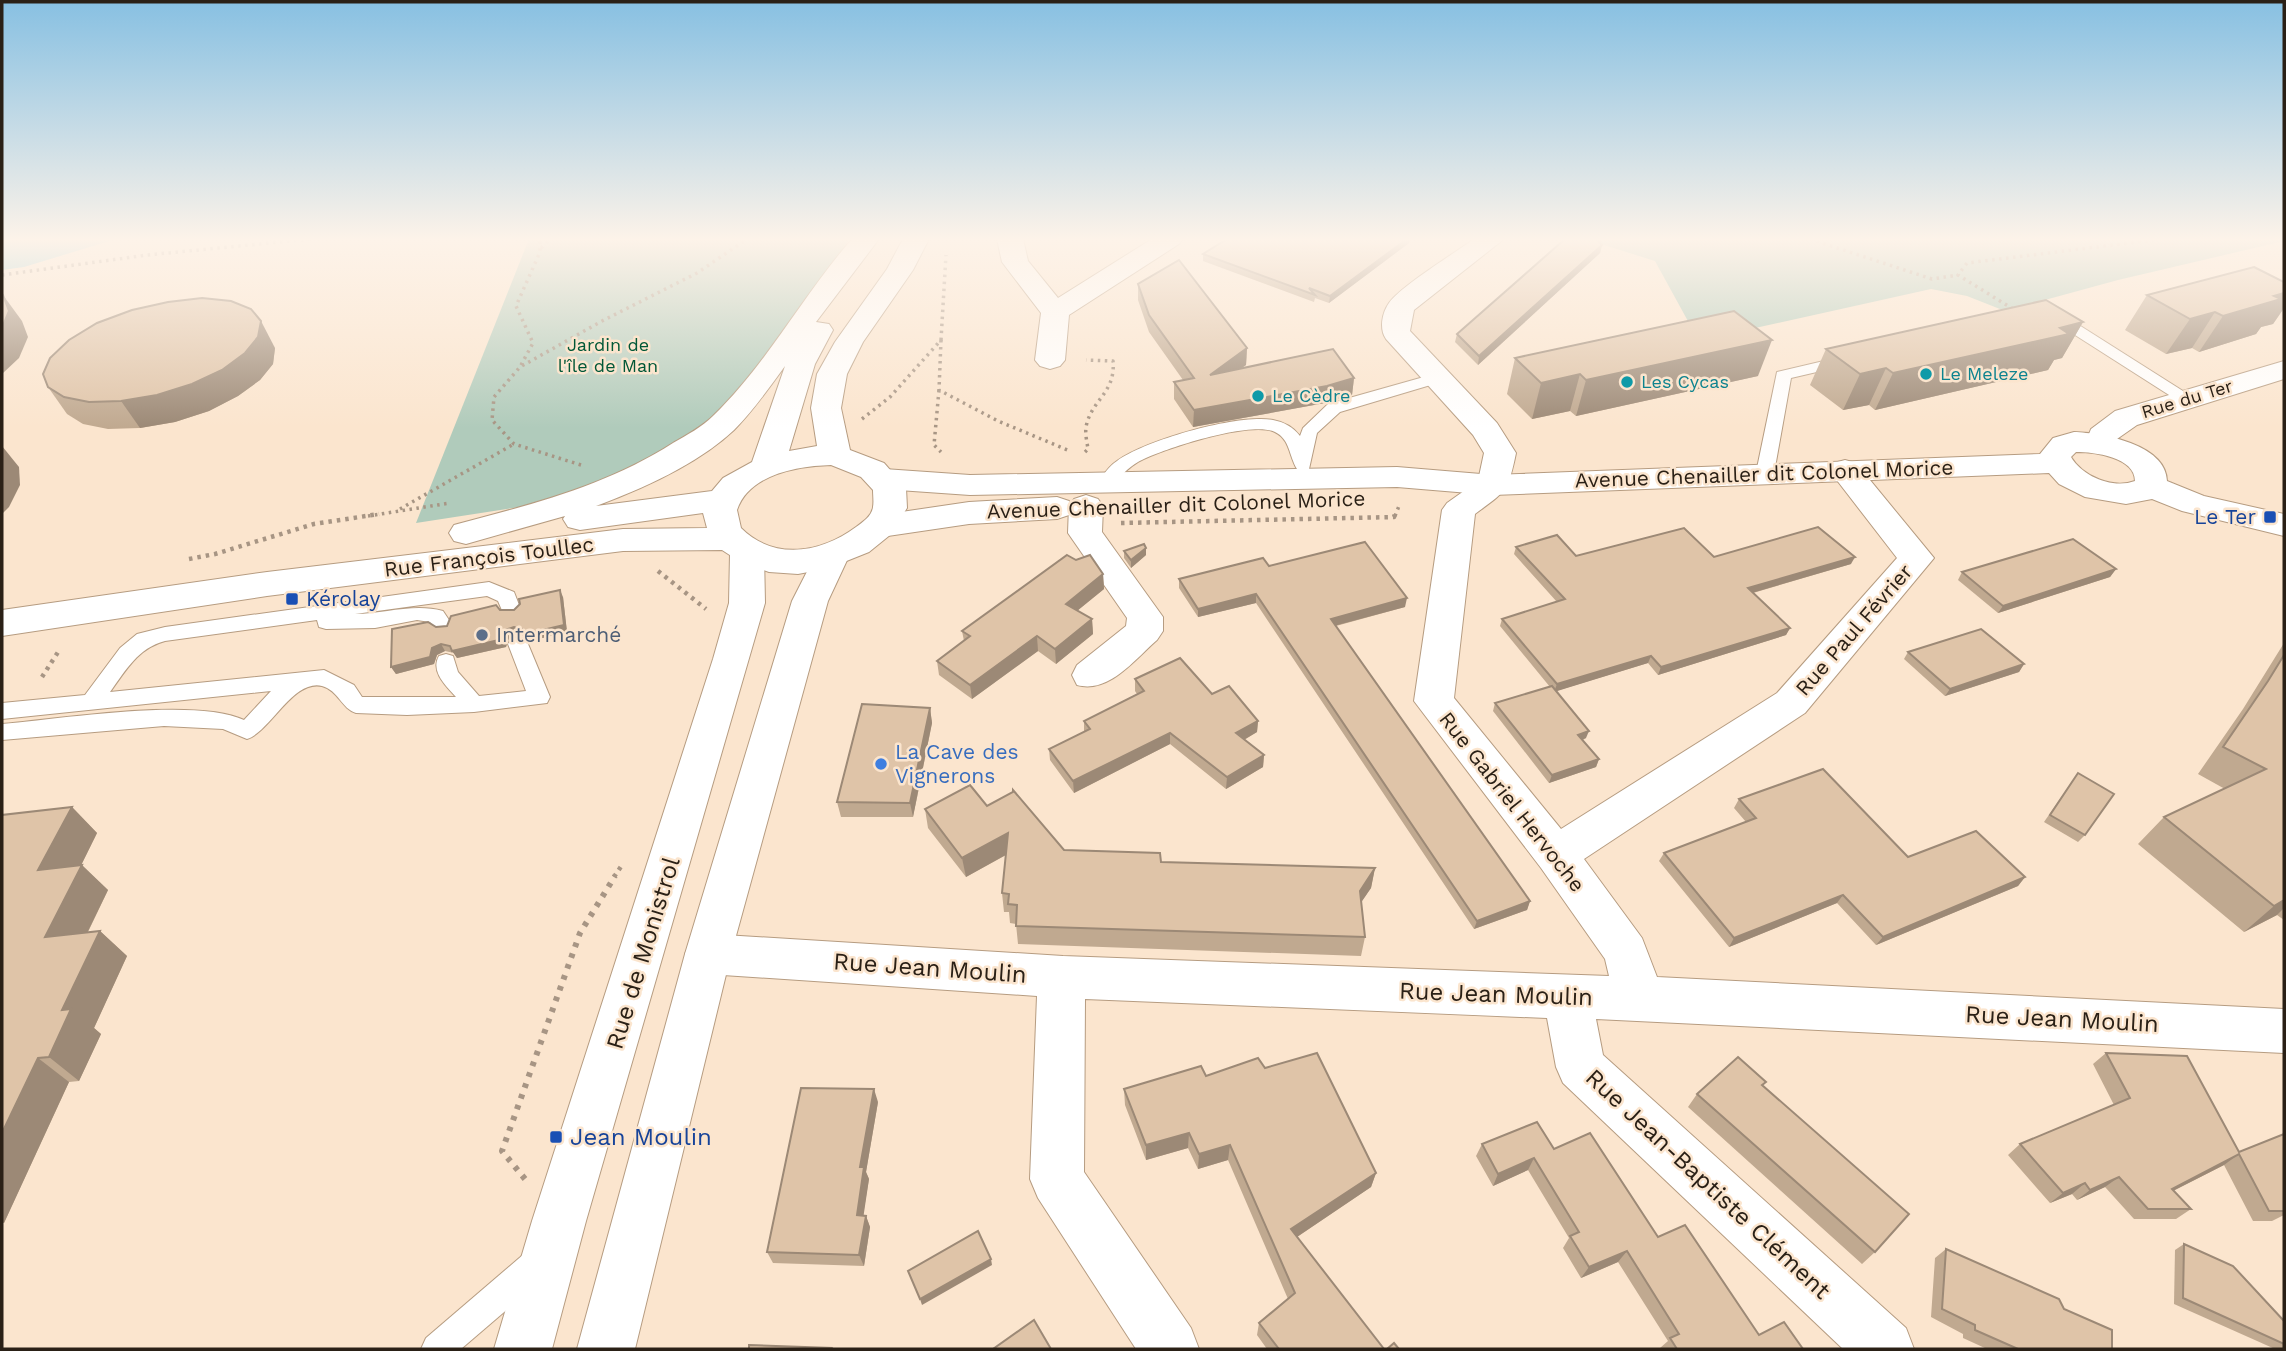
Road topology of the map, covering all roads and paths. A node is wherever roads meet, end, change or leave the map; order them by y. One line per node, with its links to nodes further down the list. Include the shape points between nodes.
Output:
1 (518, 302): 15 (path, via 533,343)
2 (640, 302): 15 (path)
3 (817, 302): 31 (street, via 725,422 669,461)
4 (840, 302): 24 (street, via 806,349 792,380 778,441)
5 (877, 302): 21 (street, via 832,374 826,408)
6 (944, 302): 21 (path, via 941,340 883,403)
7 (1047, 302): 11 (street)
8 (1071, 302): 11 (street)
9 (1406, 302): 17 (street, via 1396,320 1396,333)
10 (2002, 302): 12 (path)
11 (1055, 312): 14 (street)
12 (2033, 321): 18 (lane, via 2057,316)
13 (1862, 358): 27 (lane, via 1777,370)
14 (1050, 360): 22 (path, via 1113,360 1113,383 1091,414 1086,428 1088,449)
15 (520, 367): 19 (path, via 494,397 492,420)
16 (2284, 370): 18 (street, Rue du Ter)
17 (1438, 379): 26 (lane, via 1334,408 1309,432); 29 (street, via 1486,430 1500,453)
18 (2186, 398): 20 (street, Rue du Ter, via 2126,418 2102,436)
19 (514, 444): 31 (path, via 606,473); 34 (path)
20 (2101, 444): 23 (street, via 2064,444 2055,456); 30 (street, via 2142,463 2150,471)
21 (833, 446): 24 (street); 28 (street)
22 (1082, 455)
23 (2057, 463): 25 (street, Avenue Chenailler dit Colonel Morice); 30 (street, via 2075,479 2105,491 2134,494)
24 (766, 467): 33 (street, via 735,485)
25 (1845, 470): 27 (street, Avenue Chenailler dit Colonel Morice); 58 (street, Rue Paul Février, via 1916,558 1791,703)
26 (1306, 472): 29 (street, Avenue Chenailler dit Colonel Morice); 32 (street, Avenue Chenailler dit Colonel Morice); 32 (lane, via 1297,441 1287,433 1272,425 1238,427 1151,449 1122,464)
27 (1765, 473): 29 (street, Avenue Chenailler dit Colonel Morice)
28 (884, 480): 32 (street, Avenue Chenailler dit Colonel Morice); 37 (street, via 891,489 891,507)
29 (1481, 484): 32 (street, Avenue Chenailler dit Colonel Morice, via 1405,495); 58 (street, Rue Gabriel Hervoche, via 1459,510 1434,701)
30 (2151, 486): 36 (street, via 2194,505)
31 (619, 488): 35 (street, via 568,505)
32 (1097, 494): 37 (street, Avenue Chenailler dit Colonel Morice); 51 (street, via 1085,533 1145,617 1146,626)
33 (724, 500): 35 (street, Rue François Toullec); 39 (street, via 720,524)
34 (397, 511): 35 (path); 41 (path, via 314,524)
35 (463, 517): 42 (street, Rue François Toullec)
36 (2284, 525)
37 (881, 526): 40 (street, via 862,542)
38 (638, 539): 39 (street, Rue François Toullec); 44 (path, via 640,558); 46 (street, Rue François Toullec, via 267,584)
39 (738, 547): 40 (street, via 774,561); 65 (street, Rue de Monistrol, via 747,603)
40 (831, 556): 60 (street, via 810,601)
41 (176, 561)
42 (2, 604)
43 (511, 610): 45 (lane, via 507,597 489,589)
44 (712, 613)
45 (259, 622): 47 (lane, via 375,621 417,612 436,616); 54 (lane, via 144,639 127,653)
46 (2, 623)
47 (443, 626)
48 (66, 641): 53 (path)
49 (519, 644): 55 (lane, via 539,697)
50 (446, 661): 55 (lane, via 448,674)
51 (1091, 675)
52 (305, 680): 54 (lane); 55 (lane, via 324,678 346,690 356,705); 57 (lane, via 278,696 247,731 226,721 163,718)
53 (36, 687)
54 (92, 701): 56 (lane)
55 (474, 704)
56 (2, 711)
57 (2, 732)
58 (1556, 855): 63 (street, Rue Gabriel Hervoche, via 1626,952)
59 (626, 859): 65 (path, via 580,933 502,1151)
60 (708, 954): 61 (street, Rue Jean Moulin); 68 (street)
61 (1063, 976): 62 (street, Rue Jean Moulin); 69 (street, via 1057,1179)
62 (1567, 998): 63 (street, Rue Jean Moulin); 70 (street, Rue Jean-Baptiste Clément, via 1581,1067)
63 (1639, 998): 64 (street, Rue Jean Moulin)
64 (2284, 1031)
65 (554, 1237): 66 (lane); 67 (street, Rue de Monistrol)
66 (437, 1349)
67 (523, 1349)
68 (606, 1349)
69 (1170, 1349)
70 (1885, 1349)

